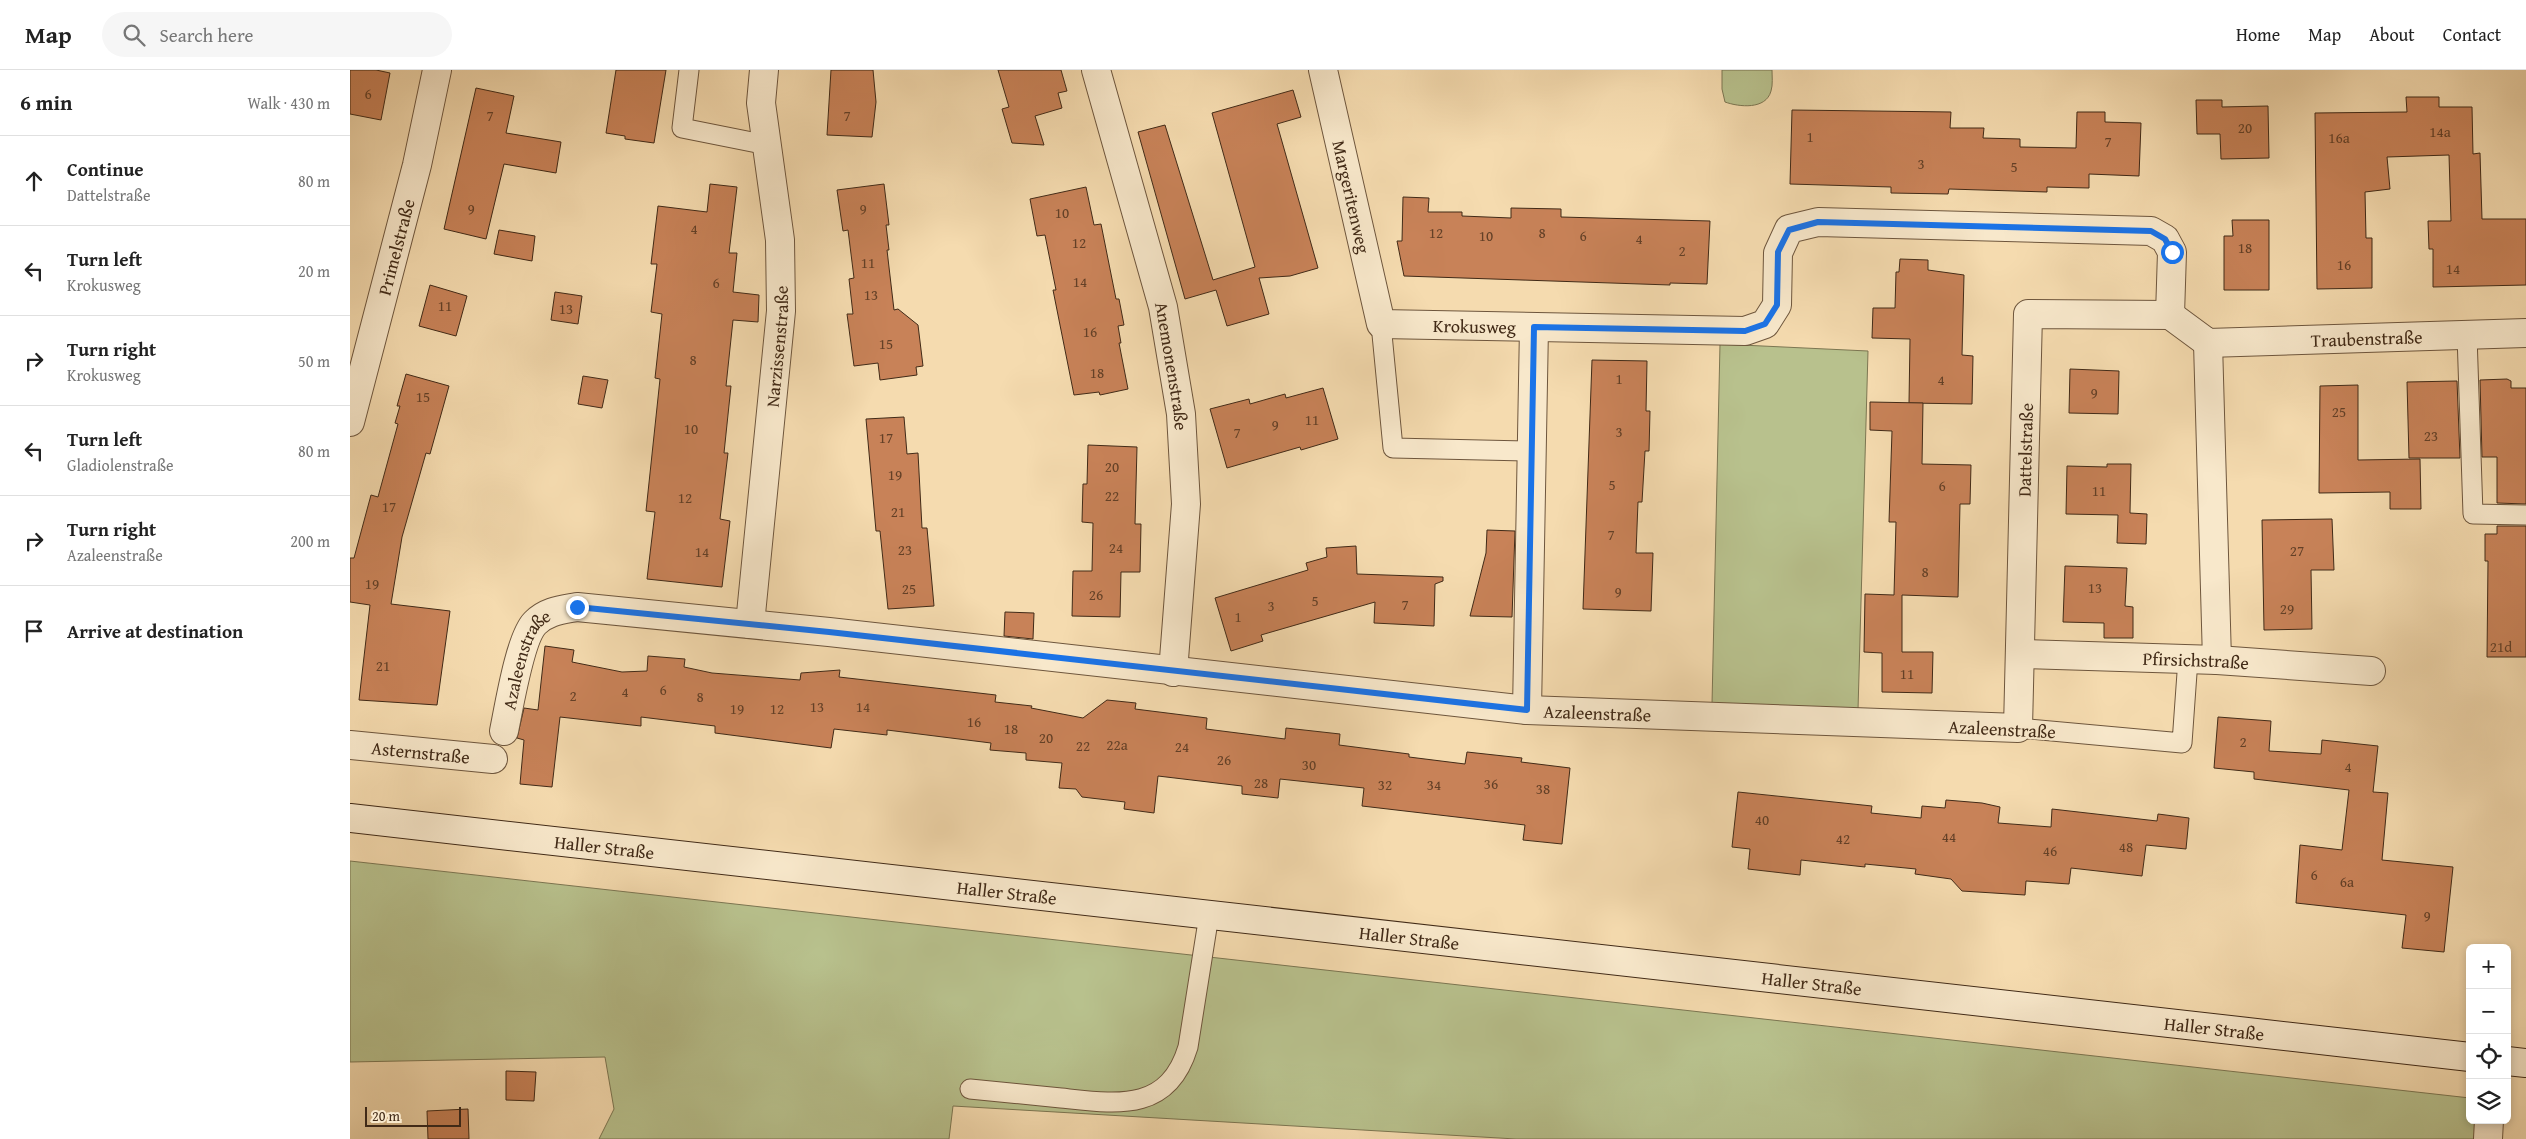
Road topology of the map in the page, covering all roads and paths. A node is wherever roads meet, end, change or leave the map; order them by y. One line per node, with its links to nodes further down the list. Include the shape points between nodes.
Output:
1 (437, 70): 13 (street, Primelstraße, via 417,166)
2 (689, 70): 6 (lane, via 682,128)
3 (764, 70): 6 (street, Narzissenstraße, via 761,103)
4 (1096, 70): 21 (street, Anemonenstraße, via 1163,307 1181,414 1186,504)
5 (1323, 70): 8 (street, Margeritenweg)
6 (767, 145): 16 (street, Narzissenstraße, via 780,240 781,311)
7 (2170, 315): 9 (street, Krokusweg, via 2172,252 2165,239 2151,231 1818,222 1789,230 1778,252 1777,305 1765,324 1745,331); 12 (street); 17 (street, Dattelstraße, via 2028,314)
8 (1381, 324): 9 (street, Krokusweg); 14 (lane, via 1393,448)
9 (1534, 327): 14 (street)
10 (2526, 332): 11 (street, Traubenstraße)
11 (2468, 334): 12 (street, Traubenstraße); 15 (lane, via 2473,514)
12 (2208, 343): 19 (street)
13 (350, 422)
14 (1531, 451): 22 (street)
15 (2526, 515)
16 (750, 624): 21 (street, Azaleenstraße); 24 (street, Azaleenstraße, via 577,607 552,611 534,624 524,646)
17 (2020, 654): 18 (street, Pfirsichstraße); 23 (street, Dattelstraße)
18 (2188, 659): 19 (street, Pfirsichstraße); 23 (lane, Azaleenstraße, via 2182,743)
19 (2217, 660): 20 (street, Pfirsichstraße)
20 (2371, 671)
21 (1173, 672): 22 (street, Azaleenstraße)
22 (1527, 710): 23 (street, Azaleenstraße)
23 (2018, 728)
24 (504, 730)
25 (350, 745): 26 (street, Asternstraße)
26 (493, 759)
27 (350, 818): 28 (street, Haller Straße)
28 (1209, 915): 29 (street, Haller Straße); 32 (lane, via 1188,1047 1183,1061 1166,1085 1154,1094 1121,1103)
29 (2466, 1057)
30 (2511, 1061): 31 (street)
31 (2526, 1063)
32 (970, 1089)
33 (2489, 1124): 34 (street)
34 (2488, 1139)

